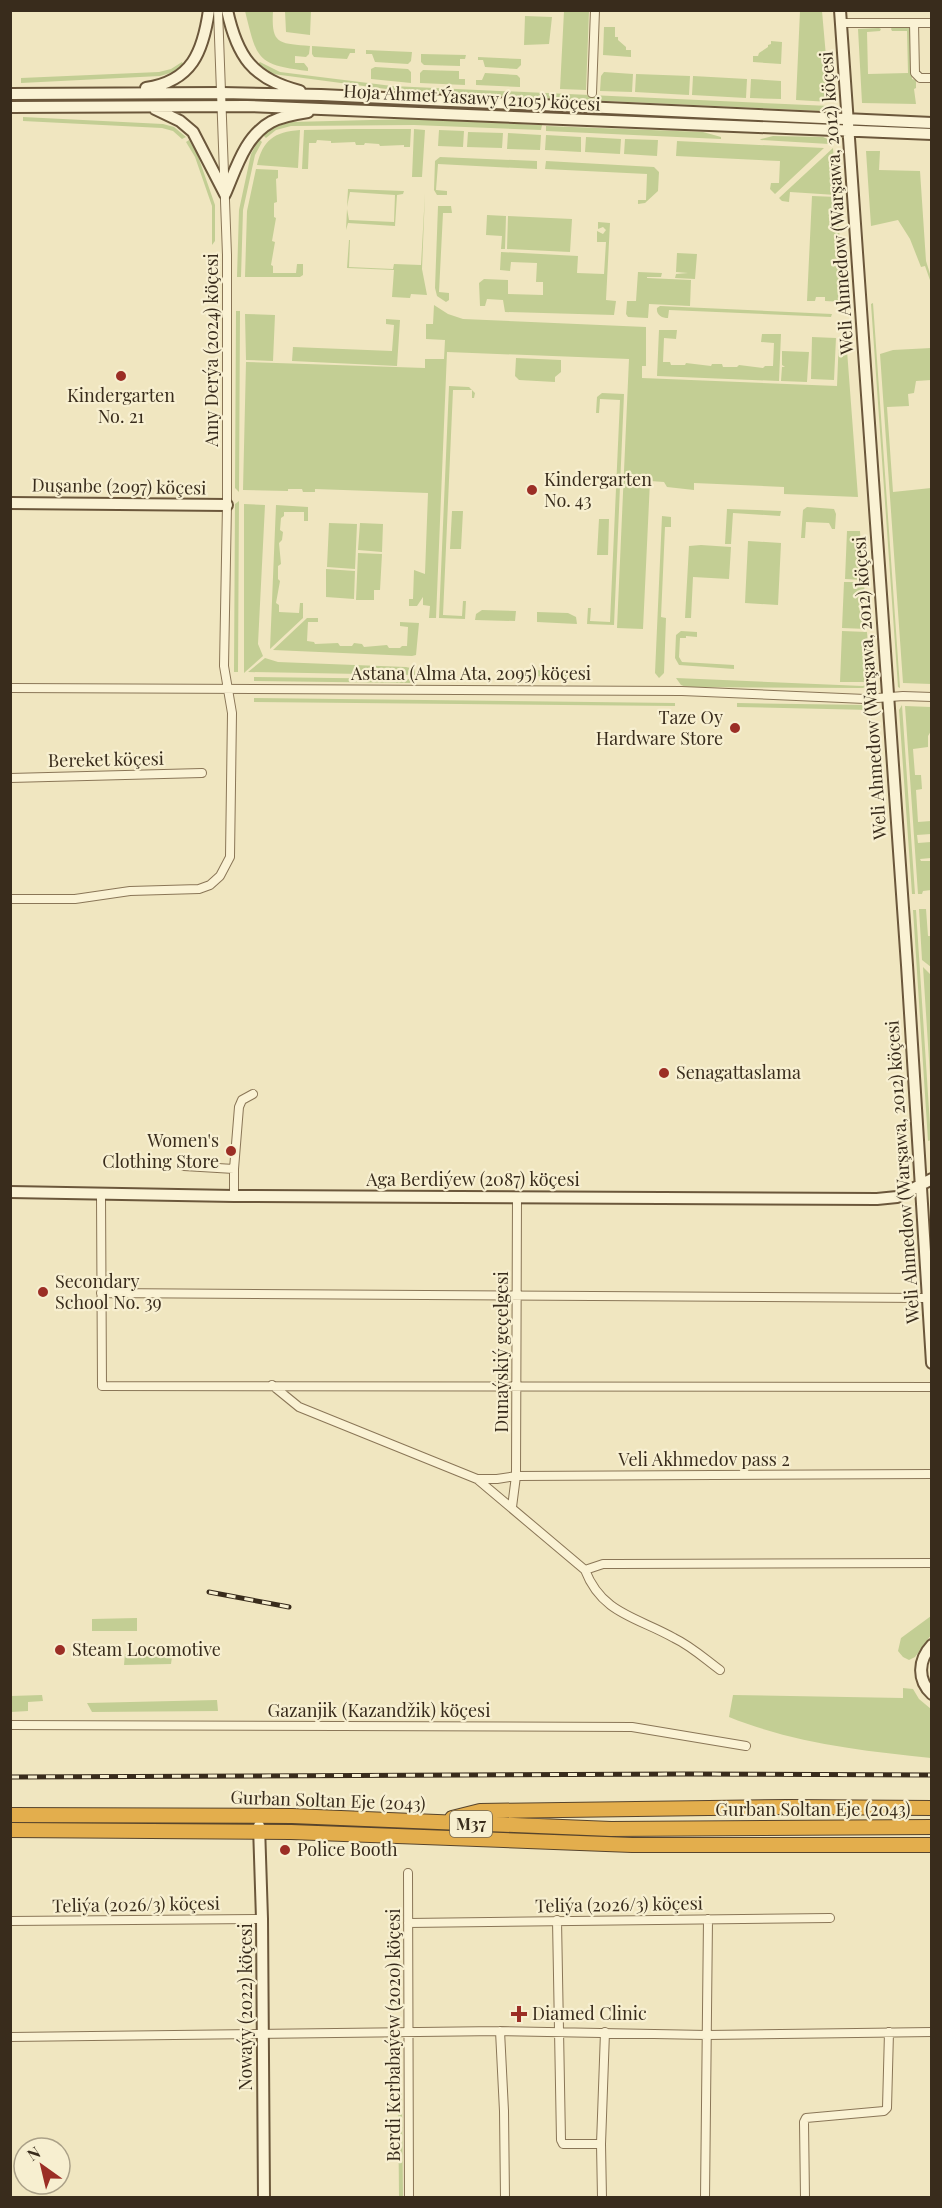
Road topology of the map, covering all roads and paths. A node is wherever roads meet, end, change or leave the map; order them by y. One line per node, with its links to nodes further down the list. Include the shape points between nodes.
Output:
1 (209, 10): 13 (street, via 200,52 182,74 157,87)
2 (218, 10): 10 (street, Amy Derýa (2024) köçesi)
3 (226, 10): 14 (street, via 236,42 251,68 289,88)
4 (595, 10): 11 (street)
5 (840, 10): 6 (street, Weli Ahmedow (Warşawa, 2012) köçesi)
6 (841, 23): 7 (street); 19 (street, Weli Ahmedow (Warşawa, 2012) köçesi)
7 (914, 23): 8 (street); 9 (street, via 915,73 920,78)
8 (932, 23)
9 (932, 78)
10 (222, 93): 13 (street, Hoja Ahmet Ýasawy (2105) köçesi); 14 (street, Hoja Ahmet Ýasawy (2105) köçesi); 15 (street, Amy Derýa (2024) köçesi)
11 (592, 93)
12 (10, 94): 13 (street, Hoja Ahmet Ýasawy (2105) köçesi)
13 (97, 94)
14 (321, 95): 19 (street, Hoja Ahmet Ýasawy (2105) köçesi)
15 (223, 105): 17 (street, Hoja Ahmet Ýasawy (2105) köçesi); 18 (street, Hoja Ahmet Ýasawy (2105) köçesi); 23 (street, Amy Derýa (2024) köçesi)
16 (10, 107): 17 (street, Hoja Ahmet Ýasawy (2105) köçesi)
17 (152, 108): 23 (street, via 193,132)
18 (323, 108): 21 (street, Hoja Ahmet Ýasawy (2105) köçesi); 23 (street, via 280,118 261,129 248,143)
19 (848, 119): 20 (street, Hoja Ahmet Ýasawy (2105) köçesi); 21 (street, Weli Ahmedow (Warşawa, 2012) köçesi)
20 (932, 123)
21 (848, 131): 22 (street, Hoja Ahmet Ýasawy (2105) köçesi); 28 (street, Weli Ahmedow (Warşawa, 2012) köçesi)
22 (932, 134)
23 (225, 194): 25 (street, Amy Derýa (2024) köçesi)
24 (10, 503): 25 (street, Duşanbe (2097) köçesi)
25 (227, 505): 27 (street, Amy Derýa (2024) köçesi, via 224,666)
26 (10, 688): 27 (street, Astana (Alma Ata, 2095) köçesi)
27 (228, 688): 28 (street, Astana (Alma Ata, 2095) köçesi, via 682,691); 32 (street, Amy Derýa (2024) köçesi, via 232,713 230,857 220,876 199,889 130,891 75,899)
28 (887, 697): 29 (street, Astana (Alma Ata, 2095) köçesi); 37 (street, Weli Ahmedow (Warşawa, 2012) köçesi)
29 (932, 697)
30 (202, 773): 31 (street, Bereket köçesi)
31 (10, 778)
32 (10, 898)
33 (253, 1094): 35 (street, via 242,1100 239,1107)
34 (184, 1166): 35 (street)
35 (234, 1169): 40 (street)
36 (932, 1179): 37 (street, Aga Berdiýew (2087) köçesi)
37 (921, 1186): 41 (street, Aga Berdiýew (2087) köçesi, via 897,1197 877,1199); 44 (street, Weli Ahmedow (Warşawa, 2012) köçesi)
38 (10, 1192): 39 (street, Aga Berdiýew (2087) köçesi)
39 (101, 1195): 40 (street, Aga Berdiýew (2087) köçesi); 42 (street)
40 (234, 1196): 41 (street, Aga Berdiýew (2087) köçesi)
41 (517, 1197): 43 (street, Dunaýskiý geçelgesi)
42 (101, 1293): 43 (street); 46 (street, via 102,1386)
43 (518, 1296): 44 (street); 47 (street, Dunaýskiý geçelgesi)
44 (927, 1298): 45 (street, Weli Ahmedow (Warşawa, 2012) köçesi)
45 (932, 1363)
46 (272, 1385): 47 (street); 51 (street, via 298,1407)
47 (516, 1385): 48 (street); 50 (street, Dunaýskiý geçelgesi)
48 (932, 1387)
49 (932, 1474): 50 (street, Veli Akhmedov pass 2)
50 (516, 1476): 51 (street, Veli Akhmedov pass 2); 52 (street, Dunaýskiý geçelgesi)
51 (477, 1479): 52 (street)
52 (512, 1507): 54 (street)
53 (932, 1563): 54 (street, via 603,1564)
54 (585, 1570): 56 (street, via 595,1592 612,1606 678,1639)
55 (932, 1645): 57 (street, via 921,1668 922,1680)
56 (720, 1670)
57 (932, 1694)
58 (10, 1725): 59 (street, Gazanjik (Kazandžik) köçesi, via 632,1727)
59 (746, 1746)
60 (932, 1808): 63 (highway, via 480,1811)
61 (10, 1815): 62 (highway, Gurban Soltan Eje (2043) / M37)
62 (259, 1815): 63 (highway, Gurban Soltan Eje (2043) / M37); 66 (street, Nowaýy (2022) köçesi)
63 (435, 1822): 64 (highway, Gurban Soltan Eje (2043) / M37, via 611,1829)
64 (932, 1827)
65 (10, 1830): 66 (highway, Gurban Soltan Eje (2043) / M37)
66 (259, 1831): 67 (highway, Gurban Soltan Eje (2043) / M37, via 632,1845); 70 (street, Nowaýy (2022) köçesi)
67 (932, 1845)
68 (408, 1873): 74 (street, Berdi Kerbabaýew (2020) köçesi)
69 (830, 1917): 71 (street, Teliýa (2026/3) köçesi)
70 (262, 1919): 73 (street, Teliýa (2026/3) köçesi); 81 (street, Nowaýy (2022) köçesi)
71 (708, 1919): 72 (street, Teliýa (2026/3) köçesi); 82 (street)
72 (557, 1920): 74 (street, Teliýa (2026/3) köçesi); 80 (street)
73 (10, 1921)
74 (408, 1923): 79 (street, Berdi Kerbabaýew (2020) köçesi)
75 (500, 2031): 79 (street); 80 (street); 87 (street)
76 (605, 2032): 80 (street); 82 (street); 84 (street)
77 (889, 2032): 78 (street); 82 (street); 90 (street, via 887,2108 806,2118)
78 (932, 2032)
79 (409, 2033): 81 (street); 86 (street, Berdi Kerbabaýew (2020) köçesi)
80 (559, 2033): 84 (street, via 561,2140 563,2144)
81 (263, 2035): 83 (street); 85 (street, Nowaýy (2022) köçesi)
82 (707, 2035): 89 (street)
83 (10, 2037)
84 (601, 2144): 88 (street)
85 (264, 2198)
86 (409, 2198)
87 (505, 2198)
88 (602, 2198)
89 (705, 2198)
90 (805, 2198)

